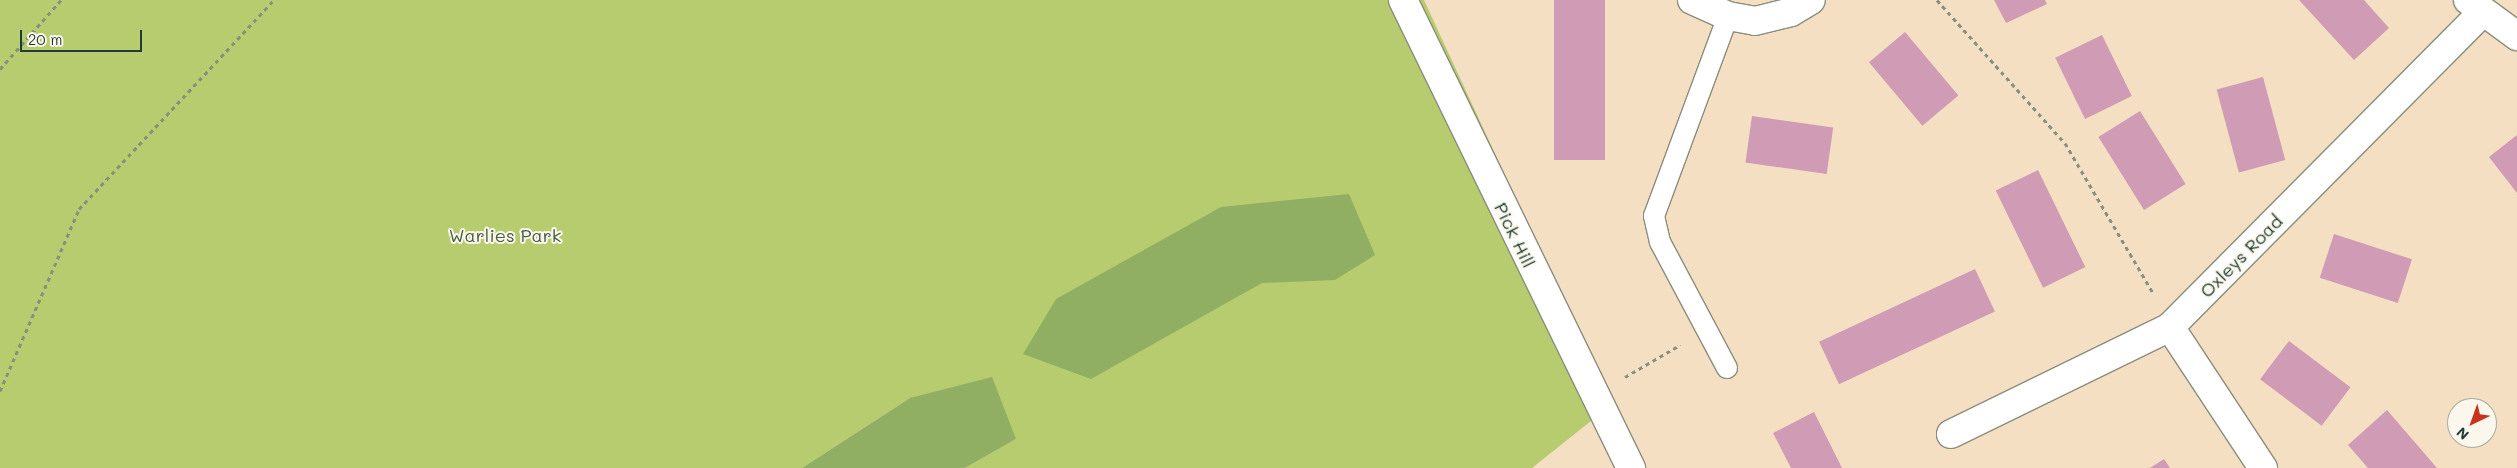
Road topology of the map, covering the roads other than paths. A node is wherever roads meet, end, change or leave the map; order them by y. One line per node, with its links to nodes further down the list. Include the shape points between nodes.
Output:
1 (1403, 0): 10 (street, Pick Hill)
2 (1692, 0): 5 (street)
3 (1811, 0): 5 (street, via 1791,12 1755,22)
4 (2475, 6): 6 (street); 7 (street, Oxleys Road)
5 (1728, 16): 8 (lane, via 1654,216 1660,242)
6 (2517, 36)
7 (2170, 327): 9 (street, Oxleys Road); 11 (street)
8 (1727, 368)
9 (1951, 434)
10 (1631, 468)
11 (2263, 468)

